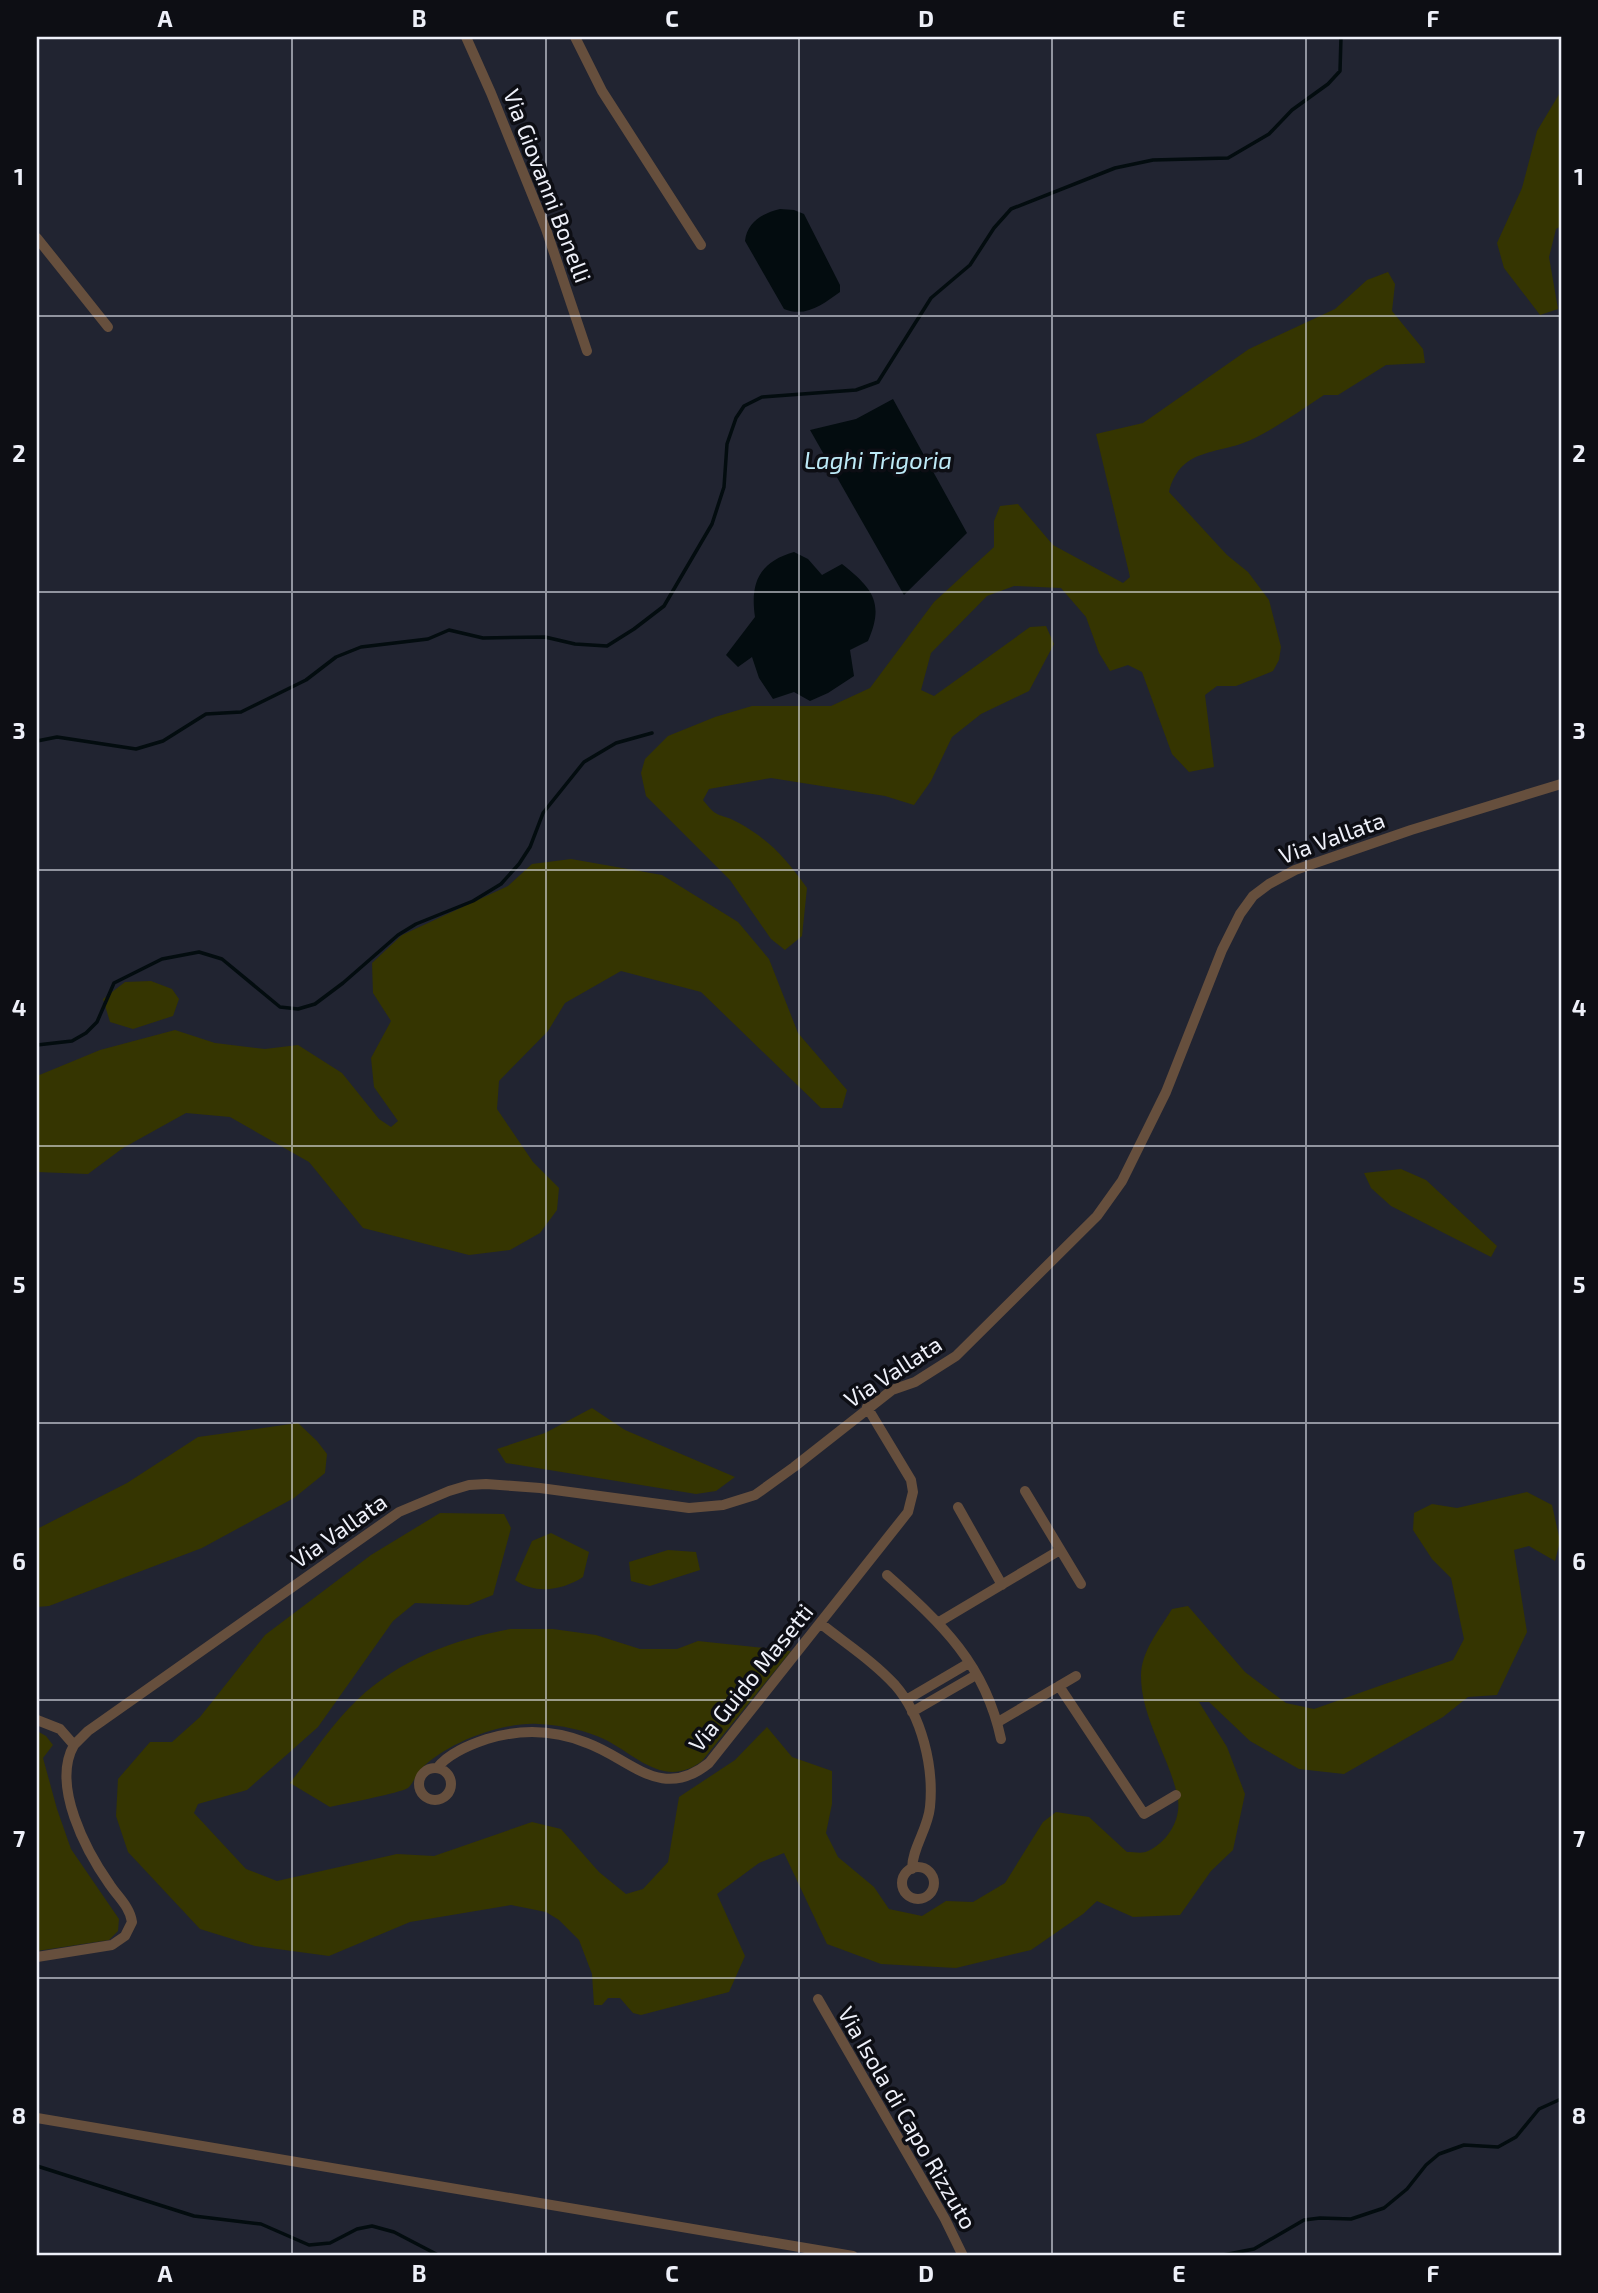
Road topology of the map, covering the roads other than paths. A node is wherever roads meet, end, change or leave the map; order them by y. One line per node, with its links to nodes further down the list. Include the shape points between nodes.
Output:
1 (466, 37): 6 (street, Via Giovanni Bonelli, via 546,229)
2 (575, 37): 4 (street, via 602,91)
3 (37, 238): 5 (street)
4 (701, 245)
5 (107, 327)
6 (587, 351)
7 (1561, 784): 8 (street, Via Vallata, via 1295,870 1256,893 1244,906 1222,950 1174,1076 1104,1208 956,1356)
8 (867, 1408): 16 (street, Via Guido Masetti, via 905,1466 912,1502); 26 (street, Via Vallata, via 755,1495 723,1505 689,1508 486,1484 426,1499 399,1512)
9 (1025, 1491): 11 (street)
10 (958, 1507): 14 (street)
11 (1060, 1550): 13 (street); 14 (street)
12 (887, 1575): 15 (street)
13 (1080, 1584)
14 (1002, 1585): 15 (street)
15 (939, 1622): 17 (street)
16 (820, 1623): 21 (street, via 886,1676); 27 (street, Via Guido Masetti, via 715,1757 692,1774 671,1779 650,1776 586,1742 540,1732 484,1740 448,1757)
17 (969, 1663): 18 (street); 21 (street)
18 (976, 1675): 22 (street); 24 (street)
19 (1076, 1676): 20 (street)
20 (1059, 1686): 24 (street); 28 (street, via 1144,1814)
21 (906, 1700): 22 (street)
22 (912, 1712): 29 (street, via 926,1753 930,1797)
23 (37, 1720): 26 (street, via 60,1729)
24 (998, 1722): 25 (street)
25 (1001, 1739)
26 (74, 1745): 30 (street, via 67,1772 74,1814 86,1846 130,1912 131,1925 112,1945)
27 (437, 1768)
28 (1176, 1795)
29 (912, 1869)
30 (37, 1957)
31 (818, 1999): 34 (street, Via Isola di Capo Rizzuto)
32 (37, 2118): 33 (street)
33 (853, 2256)
34 (963, 2256)

